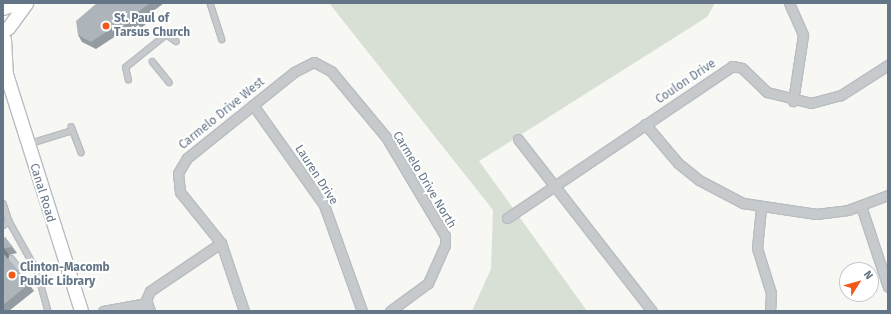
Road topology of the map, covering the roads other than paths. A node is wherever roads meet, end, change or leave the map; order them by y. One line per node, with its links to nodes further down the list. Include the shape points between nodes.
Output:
1 (17, 3): 5 (street)
2 (26, 3): 7 (street)
3 (210, 3): 8 (lane)
4 (789, 3): 16 (street, via 803,35)
5 (3, 8)
6 (3, 15): 7 (street, Canal Road)
7 (5, 36): 13 (street, Canal Road)
8 (222, 39)
9 (176, 41): 14 (lane, via 166,34 125,67)
10 (152, 61): 15 (lane)
11 (319, 63): 17 (street, Carmelo Drive West, via 302,65); 41 (street, Carmelo Drive North, via 331,71 381,131 443,230 445,245 426,286)
12 (888, 65): 16 (street, Coulon Drive, via 832,100)
13 (4, 72): 20 (street, Canal Road)
14 (128, 80)
15 (169, 82)
16 (794, 101): 18 (street, Coulon Drive, via 767,92 742,68 732,66)
17 (252, 105): 30 (street, Carmelo Drive West, via 187,158 178,173 180,192); 40 (street, Lauren Drive, via 324,205)
18 (645, 124): 22 (street, Coulon Drive); 26 (street, via 678,163 699,180 720,194)
19 (518, 139): 22 (street)
20 (28, 144): 21 (lane, via 71,128); 36 (street, Canal Road)
21 (81, 152)
22 (553, 185): 27 (street, Coulon Drive); 42 (street)
23 (888, 195): 25 (street)
24 (3, 203): 28 (lane)
25 (861, 206): 26 (street, via 816,214); 33 (street)
26 (761, 208): 43 (street, via 757,248 771,294)
27 (507, 218)
28 (9, 221): 29 (lane); 32 (lane)
29 (3, 225)
30 (221, 243): 34 (street, via 150,292); 39 (street)
31 (11, 258): 32 (lane, via 18,267)
32 (34, 265): 35 (lane)
33 (888, 287)
34 (148, 307): 37 (street); 38 (street)
35 (48, 311)
36 (81, 311)
37 (103, 311)
38 (135, 311)
39 (244, 311)
40 (362, 311)
41 (390, 311)
42 (652, 311)
43 (770, 311)

